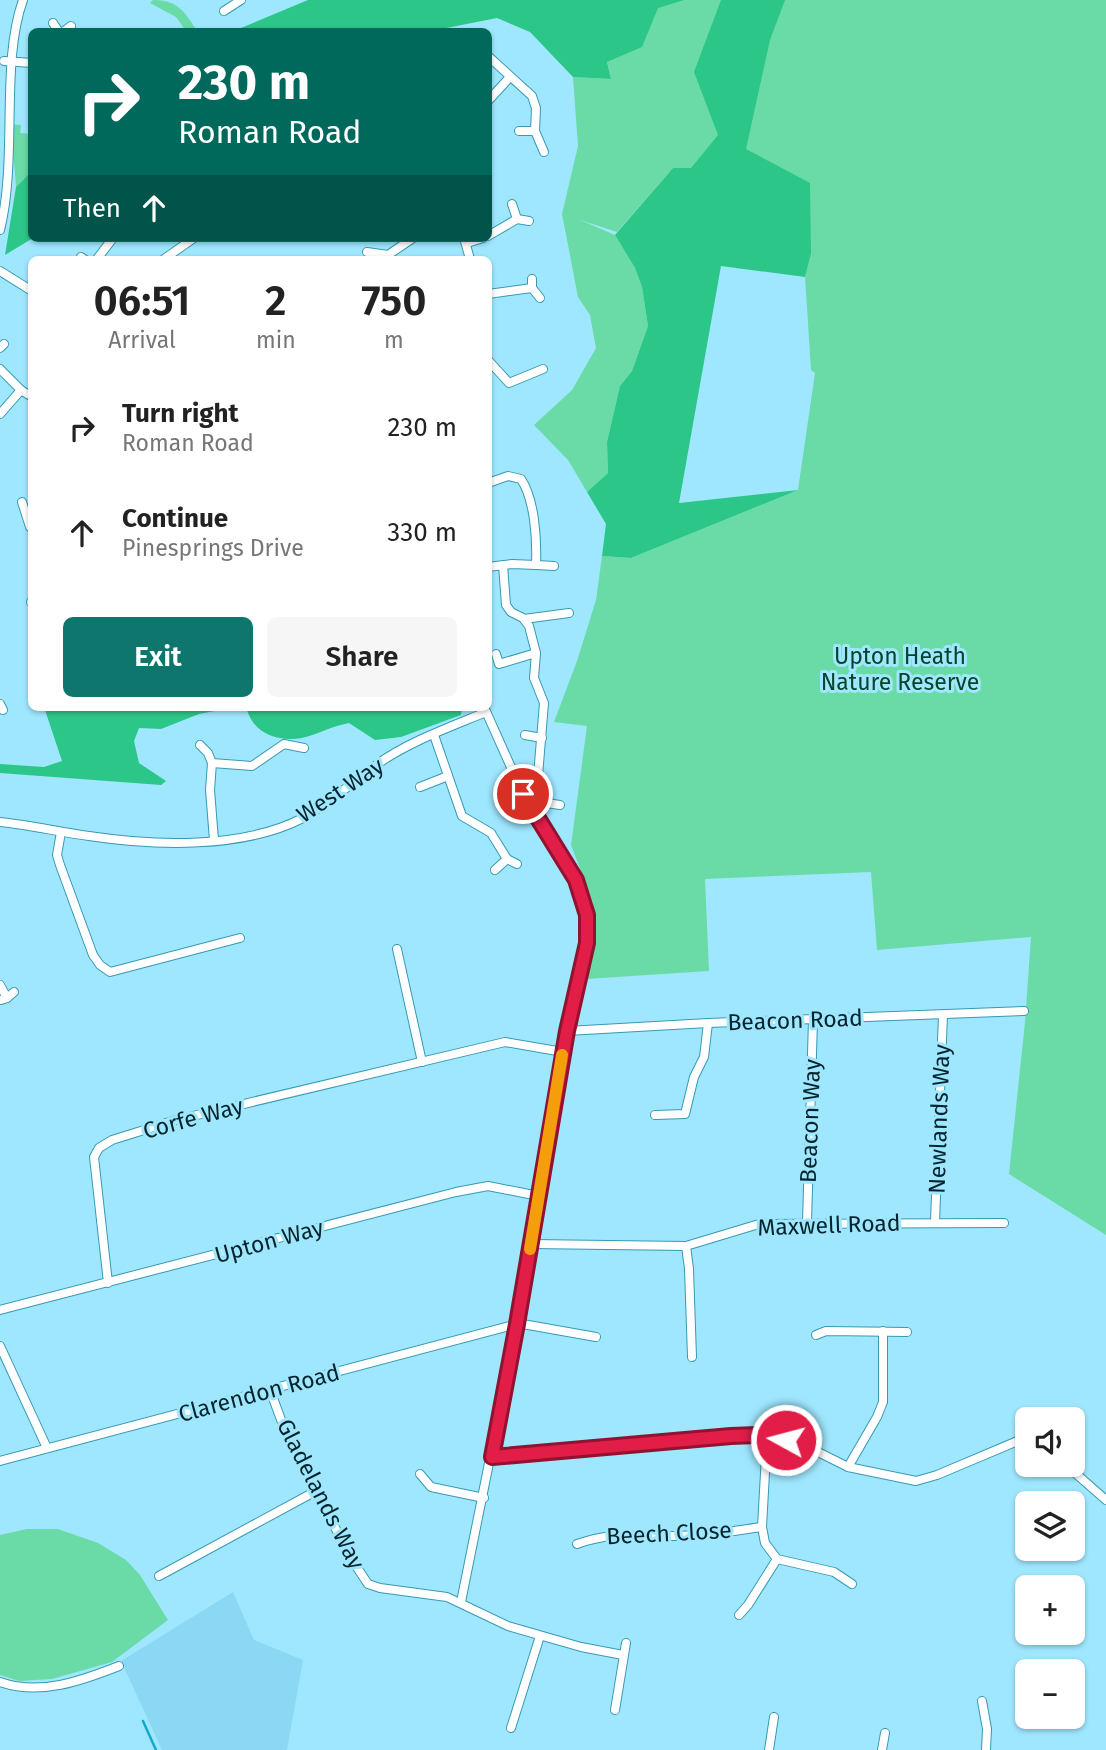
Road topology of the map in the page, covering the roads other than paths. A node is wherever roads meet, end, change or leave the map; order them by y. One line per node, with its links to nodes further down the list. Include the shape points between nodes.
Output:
1 (23, 0): 7 (street, via 12,20)
2 (241, 0): 3 (street)
3 (224, 11)
4 (53, 23): 5 (street)
5 (62, 28)
6 (492, 60): 9 (street)
7 (4, 61): 8 (street); 13 (street)
8 (28, 63)
9 (510, 77): 10 (street); 12 (street, via 532,96)
10 (492, 97)
11 (519, 131): 12 (street)
12 (535, 131): 14 (street)
13 (2, 140): 18 (street, via 7,191)
14 (544, 152)
15 (512, 204): 16 (street)
16 (517, 219): 17 (street); 19 (street)
17 (529, 222)
18 (0, 230)
19 (492, 234)
20 (110, 242): 24 (street)
21 (188, 242): 25 (street)
22 (408, 242): 27 (street)
23 (367, 253): 26 (street)
24 (99, 256)
25 (168, 256)
26 (384, 256)
27 (390, 256)
28 (0, 271): 29 (street)
29 (28, 288)
30 (492, 293): 31 (street, via 532,283)
31 (540, 298)
32 (492, 366): 34 (street, via 508,388)
33 (0, 369): 35 (street)
34 (543, 369)
35 (21, 390): 36 (street); 37 (street)
36 (28, 394)
37 (0, 414)
38 (492, 481): 42 (street, via 509,476 521,479 528,489 537,539)
39 (22, 502): 40 (street)
40 (28, 520)
41 (503, 565): 42 (street); 43 (street); 46 (street, via 506,605)
42 (536, 565): 44 (street)
43 (492, 566)
44 (554, 566)
45 (569, 613): 46 (street)
46 (524, 619): 47 (street)
47 (536, 653): 48 (street, via 499,664); 53 (street, via 534,678 544,703)
48 (496, 654)
49 (483, 711): 51 (street, West Way)
50 (485, 711): 74 (street, via 523,794 576,880 585,909 587,943)
51 (434, 735): 57 (street); 62 (street, West Way, via 377,764 301,819)
52 (525, 735): 53 (street)
53 (542, 738): 59 (street, via 537,789 546,803)
54 (200, 746): 56 (street)
55 (304, 748): 56 (street, via 284,744 248,767)
56 (212, 763): 62 (street)
57 (447, 776): 58 (street); 63 (street, via 462,816 491,833)
58 (420, 787)
59 (560, 805)
60 (0, 822): 61 (street, West Way)
61 (61, 832): 62 (street, West Way, via 126,841); 66 (street, via 60,865 93,955 110,971)
62 (214, 840)
63 (507, 859): 64 (street); 65 (street)
64 (517, 864)
65 (495, 870)
66 (240, 939)
67 (397, 949): 76 (street)
68 (0, 985): 69 (street)
69 (7, 997)
70 (1024, 1011): 71 (street, Beacon Road)
71 (943, 1015): 72 (street, Beacon Road); 80 (street, Newlands Way)
72 (813, 1020): 73 (street, Beacon Road); 79 (street, Beacon Way)
73 (708, 1023): 74 (street, Beacon Road); 77 (street, via 704,1057 685,1114)
74 (567, 1031): 75 (street)
75 (563, 1052): 76 (street, Corfe Way, via 505,1042); 78 (street)
76 (422, 1062): 84 (street, Corfe Way, via 176,1120 99,1148 94,1157)
77 (655, 1115)
78 (539, 1196): 82 (street); 84 (street, Upton Way, via 488,1186 456,1192)
79 (807, 1222): 80 (street, Maxwell Road); 83 (street, Maxwell Road, via 759,1224)
80 (935, 1222): 81 (street, Maxwell Road)
81 (1004, 1223)
82 (531, 1244): 83 (street, Maxwell Road); 86 (street)
83 (686, 1246): 92 (street)
84 (108, 1283): 85 (street, Upton Way)
85 (0, 1310)
86 (517, 1323): 90 (street); 93 (street, Clarendon Road); 97 (street)
87 (883, 1331): 88 (street); 89 (street); 99 (street, via 883,1402)
88 (907, 1332)
89 (816, 1335)
90 (596, 1337)
91 (0, 1346): 96 (street)
92 (692, 1357)
93 (270, 1390): 96 (street, Clarendon Road); 102 (street, Gladelands Way)
94 (767, 1437): 97 (street, via 672,1440); 99 (street, via 800,1443); 105 (street, Beech Close)
95 (1015, 1442): 99 (street, via 916,1480)
96 (47, 1448): 98 (street, Clarendon Road)
97 (492, 1457): 103 (street)
98 (0, 1461)
99 (848, 1467)
100 (420, 1474): 103 (street, via 431,1487)
101 (1080, 1477): 104 (street)
102 (316, 1490): 108 (street); 110 (street, Gladelands Way, via 368,1584)
103 (484, 1498): 110 (street)
104 (1106, 1500)
105 (762, 1527): 106 (street, Beech Close, via 698,1535 616,1534); 107 (street, Beech Close, via 765,1543)
106 (577, 1544)
107 (778, 1559): 109 (street, via 834,1572); 111 (street)
108 (159, 1576)
109 (852, 1584)
110 (461, 1602): 112 (street, Gladelands Way)
111 (739, 1615)
112 (540, 1636): 114 (street, Gladelands Way); 120 (street)
113 (626, 1643): 114 (street)
114 (624, 1655): 118 (street)
115 (119, 1666): 116 (street, via 50,1687)
116 (0, 1682)
117 (982, 1700): 124 (street)
118 (615, 1710)
119 (774, 1717): 122 (street)
120 (511, 1728)
121 (885, 1733): 123 (street)
122 (769, 1750)
123 (882, 1750)
124 (986, 1750)

